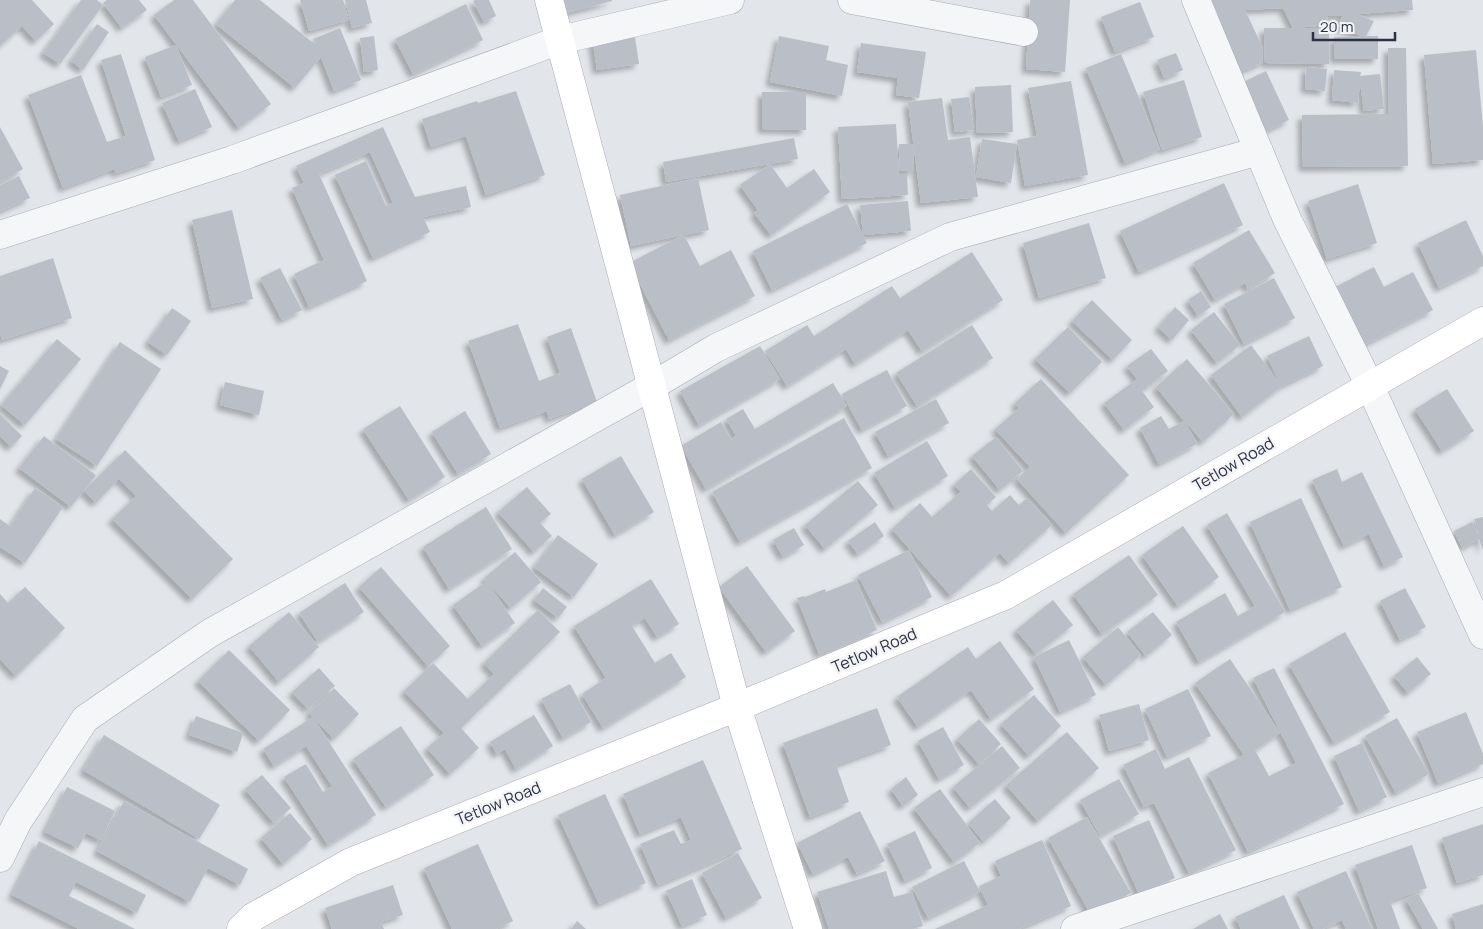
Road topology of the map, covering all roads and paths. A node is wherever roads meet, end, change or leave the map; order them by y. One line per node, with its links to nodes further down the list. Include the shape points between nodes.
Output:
1 (549, 0): 6 (street)
2 (730, 0): 6 (street)
3 (852, 0): 5 (street)
4 (1196, 0): 7 (street)
5 (1024, 32)
6 (560, 40): 8 (street, via 232,160); 10 (street)
7 (1259, 151): 10 (street, via 950,238 716,348); 11 (street, via 1287,219)
8 (0, 235)
9 (1483, 321): 11 (street, Tetlow Road)
10 (652, 386): 13 (street); 15 (street, via 210,633 85,719 18,821)
11 (1370, 386): 12 (street); 13 (street, Tetlow Road, via 1006,594)
12 (1483, 636)
13 (737, 707): 16 (street, Tetlow Road, via 351,862); 17 (street)
14 (1483, 792): 18 (street)
15 (0, 858)
16 (251, 925)
17 (808, 929)
18 (1076, 929)

